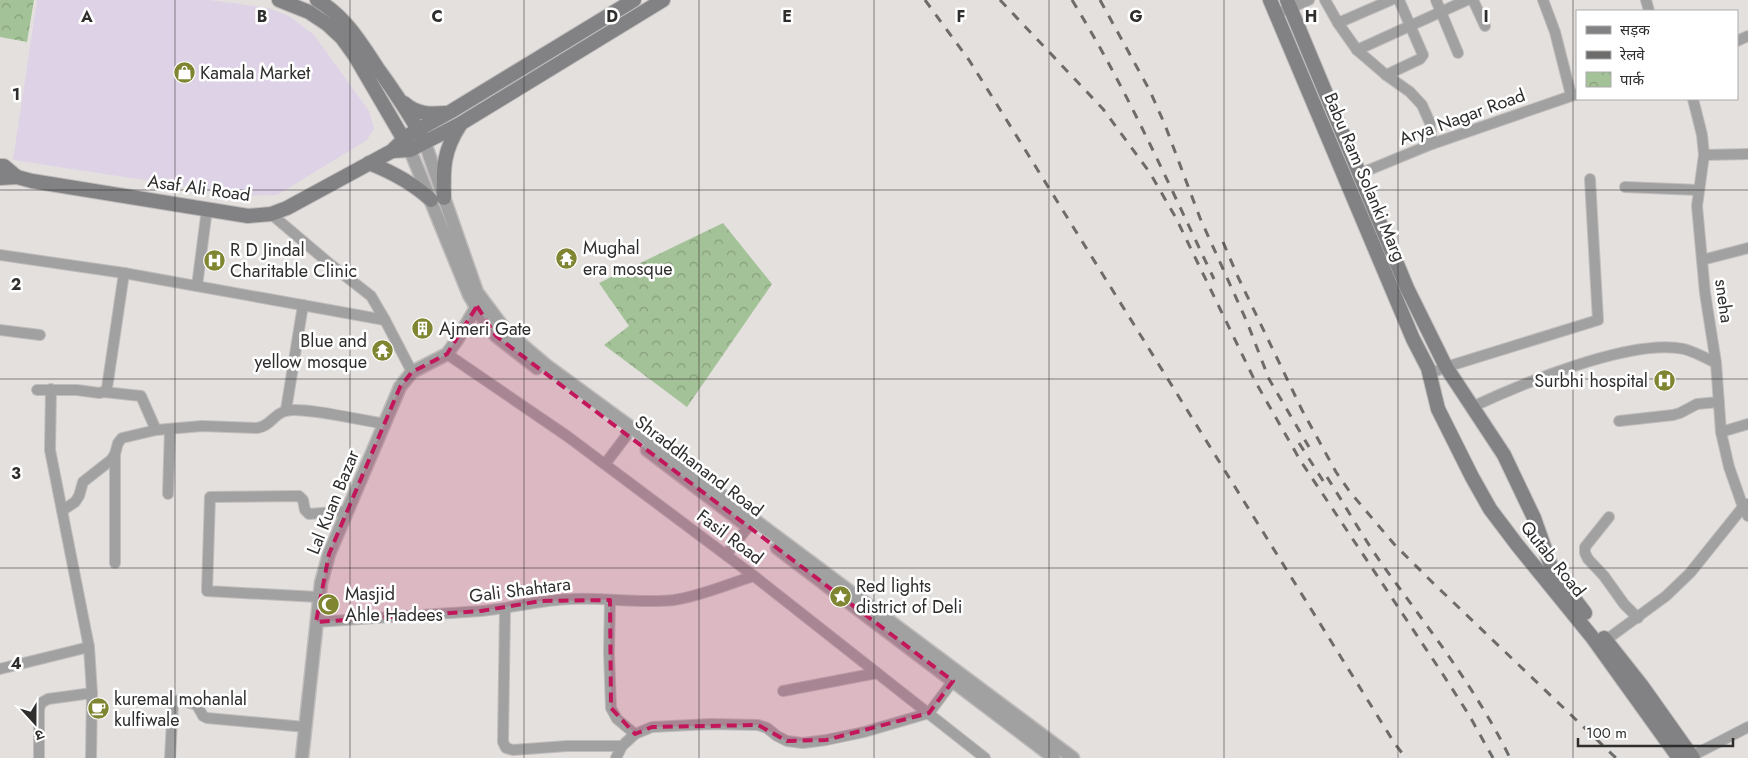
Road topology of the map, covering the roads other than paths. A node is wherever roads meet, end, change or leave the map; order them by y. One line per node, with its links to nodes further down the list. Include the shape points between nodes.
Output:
1 (280, 0): 33 (main road, via 309,12 342,38)
2 (317, 0): 17 (main road)
3 (332, 0): 17 (street)
4 (634, 0): 29 (main road)
5 (663, 0): 30 (main road)
6 (1270, 0): 18 (main road, Babu Ram Solanki Marg)
7 (1309, 0): 15 (street)
8 (1325, 0): 19 (street)
9 (1391, 0): 19 (street)
10 (1399, 0): 20 (street)
11 (1436, 0): 16 (street)
12 (1467, 0): 16 (street)
13 (1473, 0): 21 (street)
14 (1543, 0): 26 (street)
15 (1289, 4): 18 (street); 24 (main road, Babu Ram Solanki Marg)
16 (1441, 12): 20 (street); 23 (street)
17 (338, 14): 27 (main road)
18 (1276, 14): 24 (main road, Babu Ram Solanki Marg)
19 (1338, 23): 22 (street)
20 (1411, 26): 22 (street); 25 (street, via 1423,55)
21 (1485, 26)
22 (1357, 50): 25 (street)
23 (1458, 53)
24 (1308, 71): 39 (main road, Babu Ram Solanki Marg); 49 (main road, Babu Ram Solanki Marg)
25 (1386, 75): 34 (street, via 1422,105 1430,123)
26 (1574, 95): 34 (street, Arya Nagar Road)
27 (399, 99): 29 (main road, via 411,110 421,113); 31 (main road)
28 (1693, 100): 36 (street, sneha)
29 (450, 112): 31 (main road)
30 (460, 124): 32 (main road); 45 (main road, via 447,150)
31 (418, 130): 32 (main road); 33 (main road)
32 (425, 143): 33 (main road); 45 (street, Shraddhanand Road)
33 (407, 144): 37 (main road, Asaf Ali Road); 45 (street, Shraddhanand Road)
34 (1432, 144): 39 (street, Arya Nagar Road)
35 (1748, 154): 36 (street)
36 (1704, 155): 44 (street, sneha)
37 (369, 163): 45 (main road); 47 (main road, Asaf Ali Road)
38 (0, 166): 40 (main road, Asaf Ali Road)
39 (1359, 174): 48 (main road, Babu Ram Solanki Marg)
40 (17, 177): 41 (main road, Asaf Ali Road); 46 (main road, Asaf Ali Road)
41 (0, 178)
42 (1590, 180): 64 (street, via 1598,320)
43 (1625, 187): 44 (street)
44 (1698, 190): 52 (street, sneha)
45 (438, 199): 57 (street, Shraddhanand Road, via 465,285)
46 (207, 209): 47 (main road, Asaf Ali Road, via 248,216); 54 (street)
47 (271, 214): 59 (street, via 371,296)
48 (1387, 239): 49 (main road); 55 (main road, Babu Ram Solanki Marg)
49 (1372, 245): 56 (main road, Babu Ram Solanki Marg)
50 (1748, 248): 52 (street)
51 (0, 255): 53 (street)
52 (1702, 260): 63 (street, sneha)
53 (124, 273): 54 (street); 69 (street)
54 (197, 286): 58 (street)
55 (1407, 288): 56 (main road); 64 (main road, Babu Ram Solanki Marg)
56 (1393, 293): 65 (main road, Babu Ram Solanki Marg)
57 (480, 303): 62 (street, Lal Kuan Bazar); 79 (street, Shraddhanand Road, via 486,324 496,336); 117 (street, Shraddhanand Road, via 546,366)
58 (304, 305): 59 (street); 72 (street)
59 (385, 320): 66 (street)
60 (0, 330): 61 (street)
61 (40, 335)
62 (447, 354): 66 (street, Lal Kuan Bazar); 81 (street, Fasil Road)
63 (1716, 363): 70 (street, sneha); 71 (street, via 1685,349 1659,347 1630,351 1542,378)
64 (1446, 367): 65 (street); 71 (main road, Qutab Road)
65 (1429, 371): 91 (main road, Qutab Road, via 1438,408 1490,509)
66 (412, 372): 74 (street, Lal Kuan Bazar, via 400,387)
67 (51, 389): 68 (street); 69 (street); 84 (street, via 50,450)
68 (37, 390)
69 (104, 392): 77 (street, via 141,396)
70 (1719, 402): 73 (street, via 1693,405 1673,415); 78 (street, sneha)
71 (1472, 407): 91 (main road, Qutab Road, via 1504,455 1534,518)
72 (286, 410): 74 (street); 76 (street, via 277,414 265,427)
73 (1619, 421)
74 (385, 424): 85 (street, Lal Kuan Bazar)
75 (1748, 424): 78 (street)
76 (170, 429): 77 (street); 82 (street)
77 (156, 430): 80 (street, via 122,438)
78 (1721, 432): 83 (street, sneha)
79 (627, 435): 81 (street); 87 (street, Shraddhanand Road)
80 (115, 454): 84 (street, via 84,482 75,502); 89 (street)
81 (605, 464): 88 (street, Fasil Road)
82 (168, 494)
83 (1746, 509): 95 (street, via 1690,573)
84 (63, 510): 98 (street)
85 (347, 511): 92 (street, Lal Kuan Bazar, via 329,554); 92 (street, via 309,514 299,496 210,497 207,591)
86 (1609, 518): 95 (street, via 1585,547 1585,553)
87 (748, 526): 88 (street); 101 (street, Shraddhanand Road)
88 (726, 555): 90 (street, Fasil Road)
89 (115, 563)
90 (754, 576): 93 (street, Gali Shahtara, via 676,600); 100 (street, Fasil Road)
91 (1555, 583): 97 (main road, Qutab Road); 118 (main road, Qutab Road, via 1632,690)
92 (318, 596): 96 (street, Lal Kuan Bazar)
93 (610, 600): 94 (street, Gali Shahtara, via 541,600); 107 (street, via 611,708 617,719)
94 (505, 609): 96 (street, Gali Shahtara); 109 (street, via 504,742 506,748 512,750)
95 (1638, 618): 97 (street)
96 (316, 622): 105 (street, Lal Kuan Bazar)
97 (1606, 640): 118 (main road, Qutab Road, via 1642,686)
98 (89, 647): 99 (street); 103 (street)
99 (0, 669)
100 (877, 673): 102 (street); 104 (street, Fasil Road)
101 (953, 681): 104 (street); 116 (street, Shraddhanand Road)
102 (783, 691)
103 (92, 693): 110 (street, via 48,699 41,703 38,709); 111 (street)
104 (929, 713): 107 (street, via 864,732 803,743 787,741 758,725 652,727); 115 (street, Fasil Road)
105 (305, 727): 112 (street, via 207,718 197,705 178,700 173,703); 113 (street, Lal Kuan Bazar)
106 (1748, 727): 118 (street)
107 (635, 734): 108 (street)
108 (622, 746): 109 (street, via 591,746); 114 (street)
109 (544, 753)
110 (39, 758)
111 (92, 758)
112 (170, 758)
113 (302, 758)
114 (616, 758)
115 (985, 758)
116 (1054, 758)
117 (1073, 758)
118 (1688, 758)

